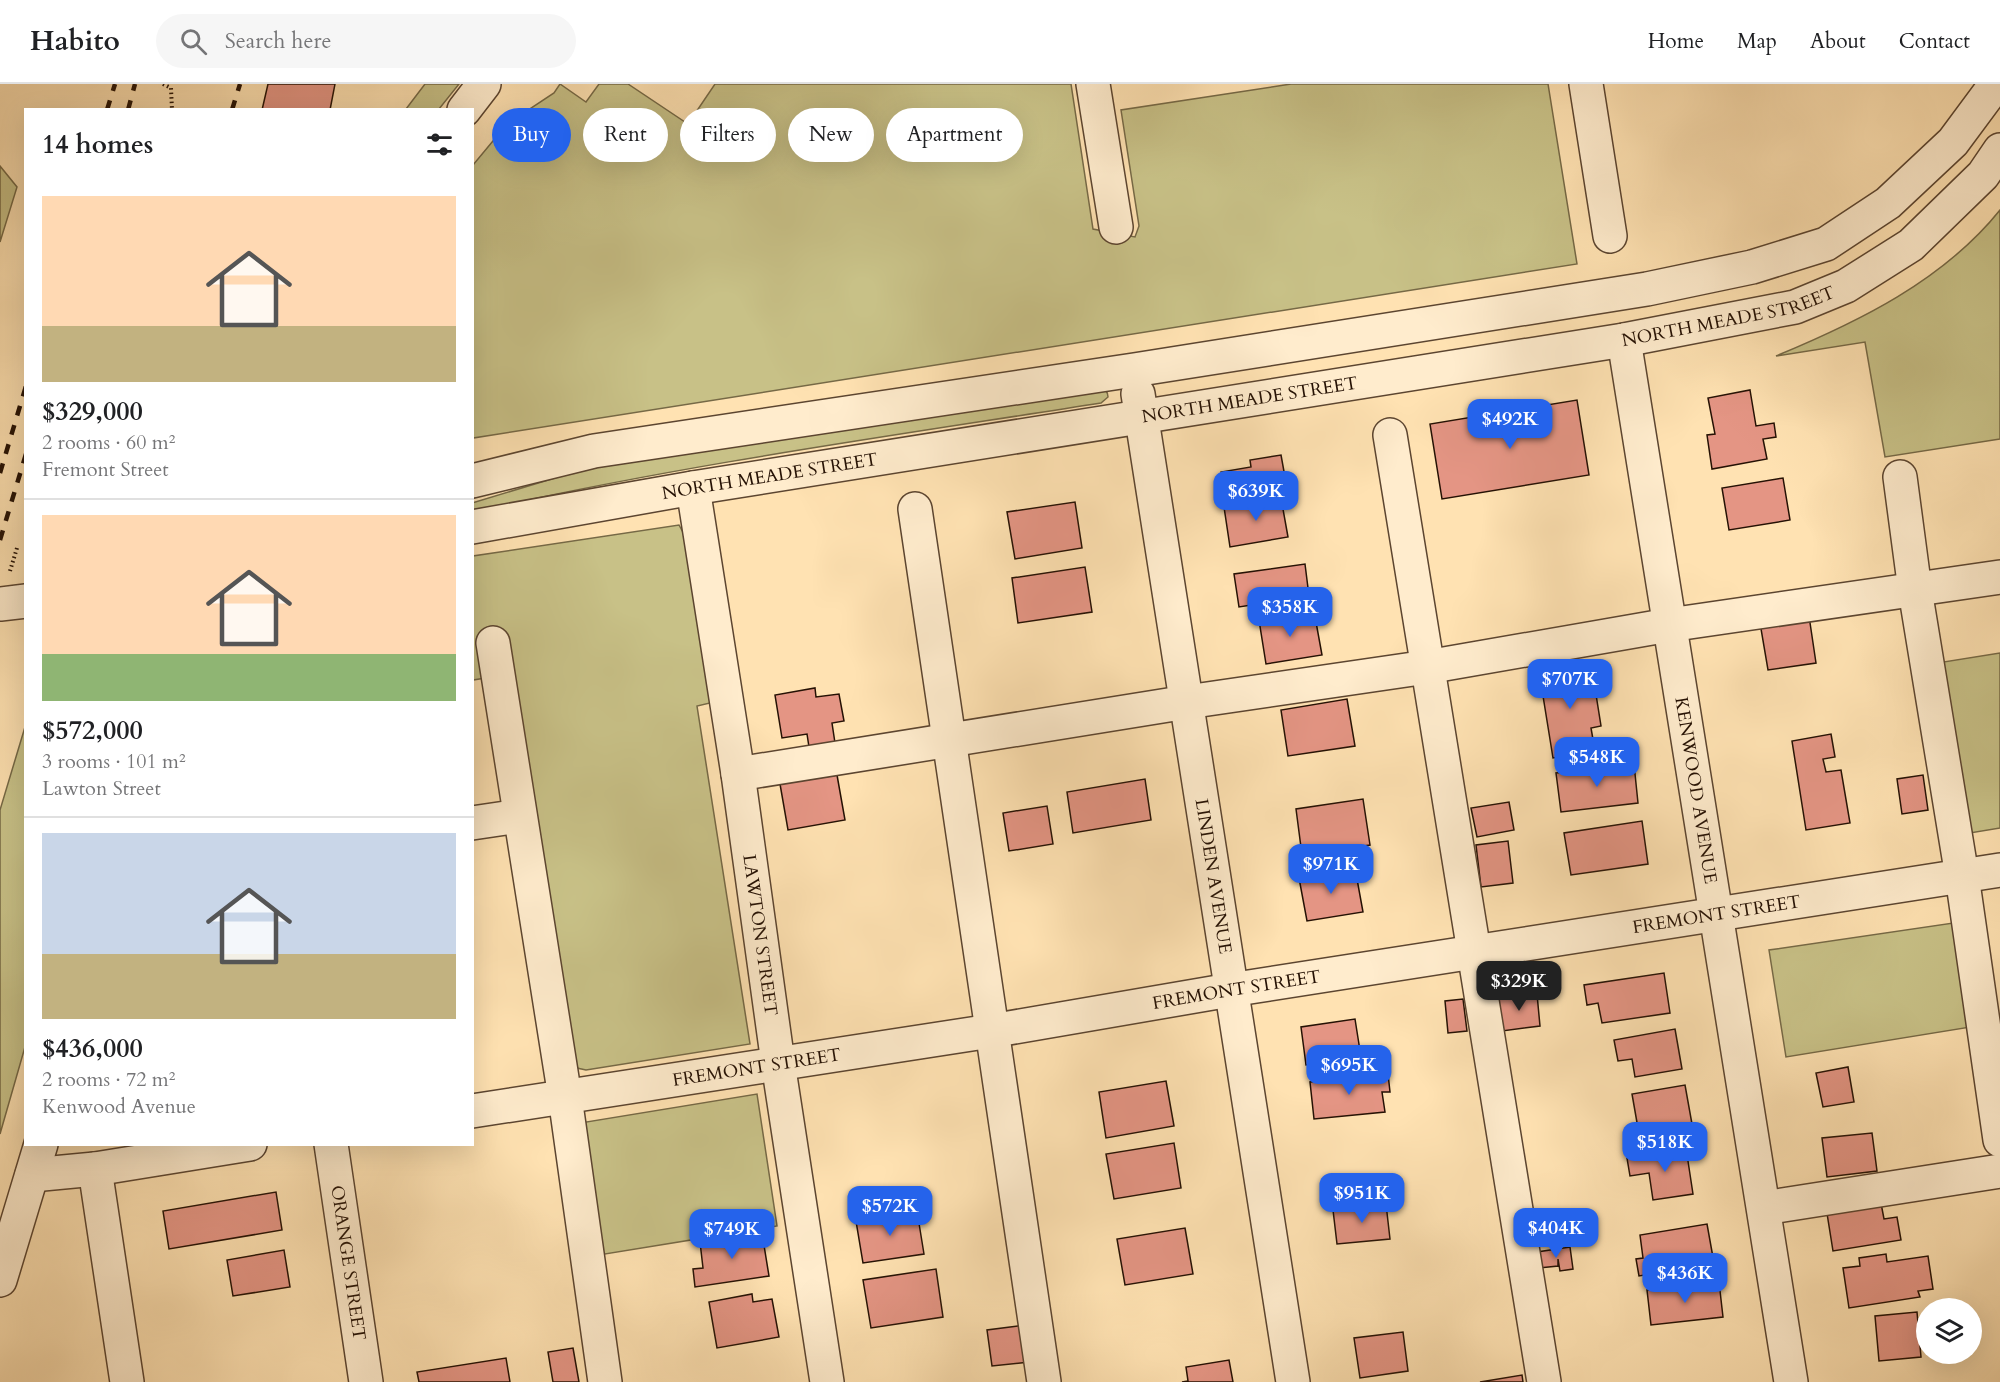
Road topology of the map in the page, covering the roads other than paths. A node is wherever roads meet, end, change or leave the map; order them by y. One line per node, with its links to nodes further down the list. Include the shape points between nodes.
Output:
1 (484, 84): 5 (street)
2 (1093, 84): 7 (street)
3 (1586, 84): 8 (street)
4 (1996, 84): 10 (street, via 1953,142 1888,203 1826,244 1752,267 1647,289)
5 (466, 108)
6 (1991, 163): 9 (street, NORTH MEADE STREET, via 1911,245 1846,286 1795,307)
7 (1116, 227)
8 (1610, 236)
9 (1624, 340): 11 (street, NORTH MEADE STREET); 22 (street, KENWOOD AVENUE)
10 (1134, 370): 11 (street, LINDEN AVENUE); 14 (street, via 594,451)
11 (1142, 416): 15 (street, NORTH MEADE STREET); 25 (street, LINDEN AVENUE)
12 (1389, 435): 24 (street)
13 (1900, 477): 19 (street)
14 (474, 481)
15 (693, 488): 17 (street, NORTH MEADE STREET); 27 (street, LAWTON STREET)
16 (915, 509): 26 (street)
17 (474, 527)
18 (2000, 577): 19 (street)
19 (1915, 591): 22 (street); 31 (street)
20 (24, 601): 21 (street)
21 (0, 604)
22 (1669, 625): 24 (street); 32 (street, KENWOOD AVENUE)
23 (494, 643): 28 (street)
24 (1427, 667): 25 (street); 33 (street)
25 (1187, 702): 26 (street); 34 (street, LINDEN AVENUE)
26 (950, 741): 27 (street); 35 (street)
27 (738, 774): 36 (street, LAWTON STREET)
28 (519, 816): 29 (street); 37 (street)
29 (474, 823)
30 (2000, 870): 31 (street, FREMONT STREET)
31 (1962, 876): 32 (street, FREMONT STREET); 39 (street)
32 (1718, 914): 33 (street, FREMONT STREET); 45 (street, KENWOOD AVENUE)
33 (1473, 954): 34 (street, FREMONT STREET); 53 (street)
34 (1230, 990): 35 (street, FREMONT STREET); 52 (street, LINDEN AVENUE)
35 (991, 1030): 36 (street, FREMONT STREET); 51 (street)
36 (778, 1063): 37 (street, FREMONT STREET); 50 (street, LAWTON STREET)
37 (565, 1097): 38 (street, FREMONT STREET); 49 (street)
38 (474, 1111)
39 (2000, 1140)
40 (238, 1146): 43 (street)
41 (331, 1146): 48 (street, ORANGE STREET)
42 (36, 1160): 43 (street); 46 (street)
43 (95, 1169): 47 (street)
44 (2000, 1171): 45 (street)
45 (1764, 1208): 54 (street, KENWOOD AVENUE)
46 (0, 1280)
47 (127, 1382)
48 (366, 1382)
49 (604, 1382)
50 (827, 1382)
51 (1044, 1382)
52 (1293, 1382)
53 (1544, 1382)
54 (1791, 1382)

